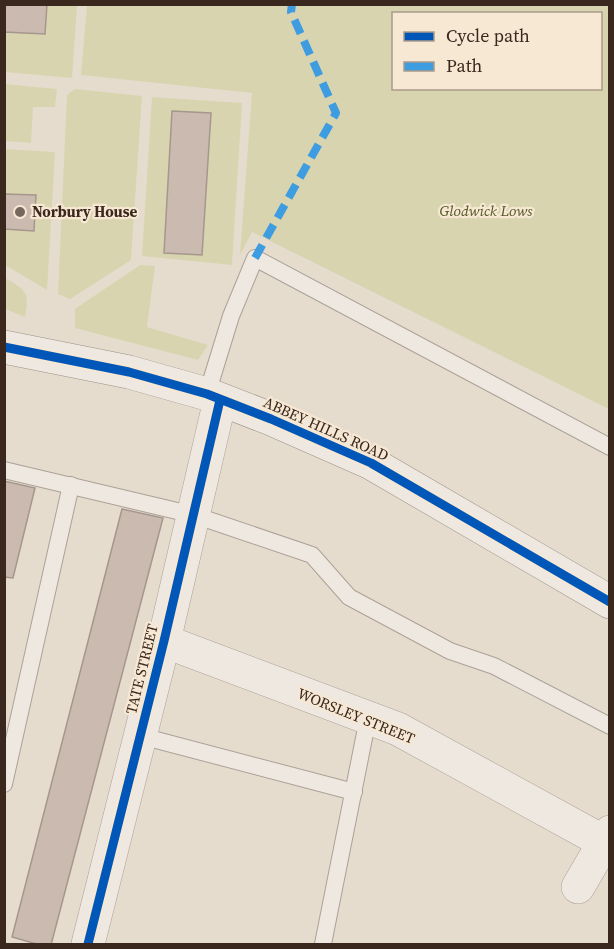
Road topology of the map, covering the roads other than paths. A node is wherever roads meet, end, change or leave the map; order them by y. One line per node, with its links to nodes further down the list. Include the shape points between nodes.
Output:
1 (5, 349): 2 (street, ABBEY HILLS ROAD, via 129,372)
2 (213, 397): 3 (lane, via 231,316 255,258); 6 (street, TATE STREET); 7 (street, ABBEY HILLS ROAD, via 371,463)
3 (609, 447)
4 (4, 470): 5 (lane)
5 (71, 485): 6 (lane); 12 (lane)
6 (194, 514): 8 (street, TATE STREET); 10 (lane, via 312,555 349,597 450,651 494,666)
7 (609, 602)
8 (164, 641): 9 (street, WORSLEY STREET); 11 (street, TATE STREET)
9 (368, 718): 13 (lane); 14 (street, WORSLEY STREET, via 398,729)
10 (609, 726)
11 (141, 736): 13 (lane); 16 (street, TATE STREET)
12 (4, 784)
13 (354, 792): 17 (lane)
14 (607, 837): 15 (street)
15 (578, 886)
16 (88, 945)
17 (323, 945)

